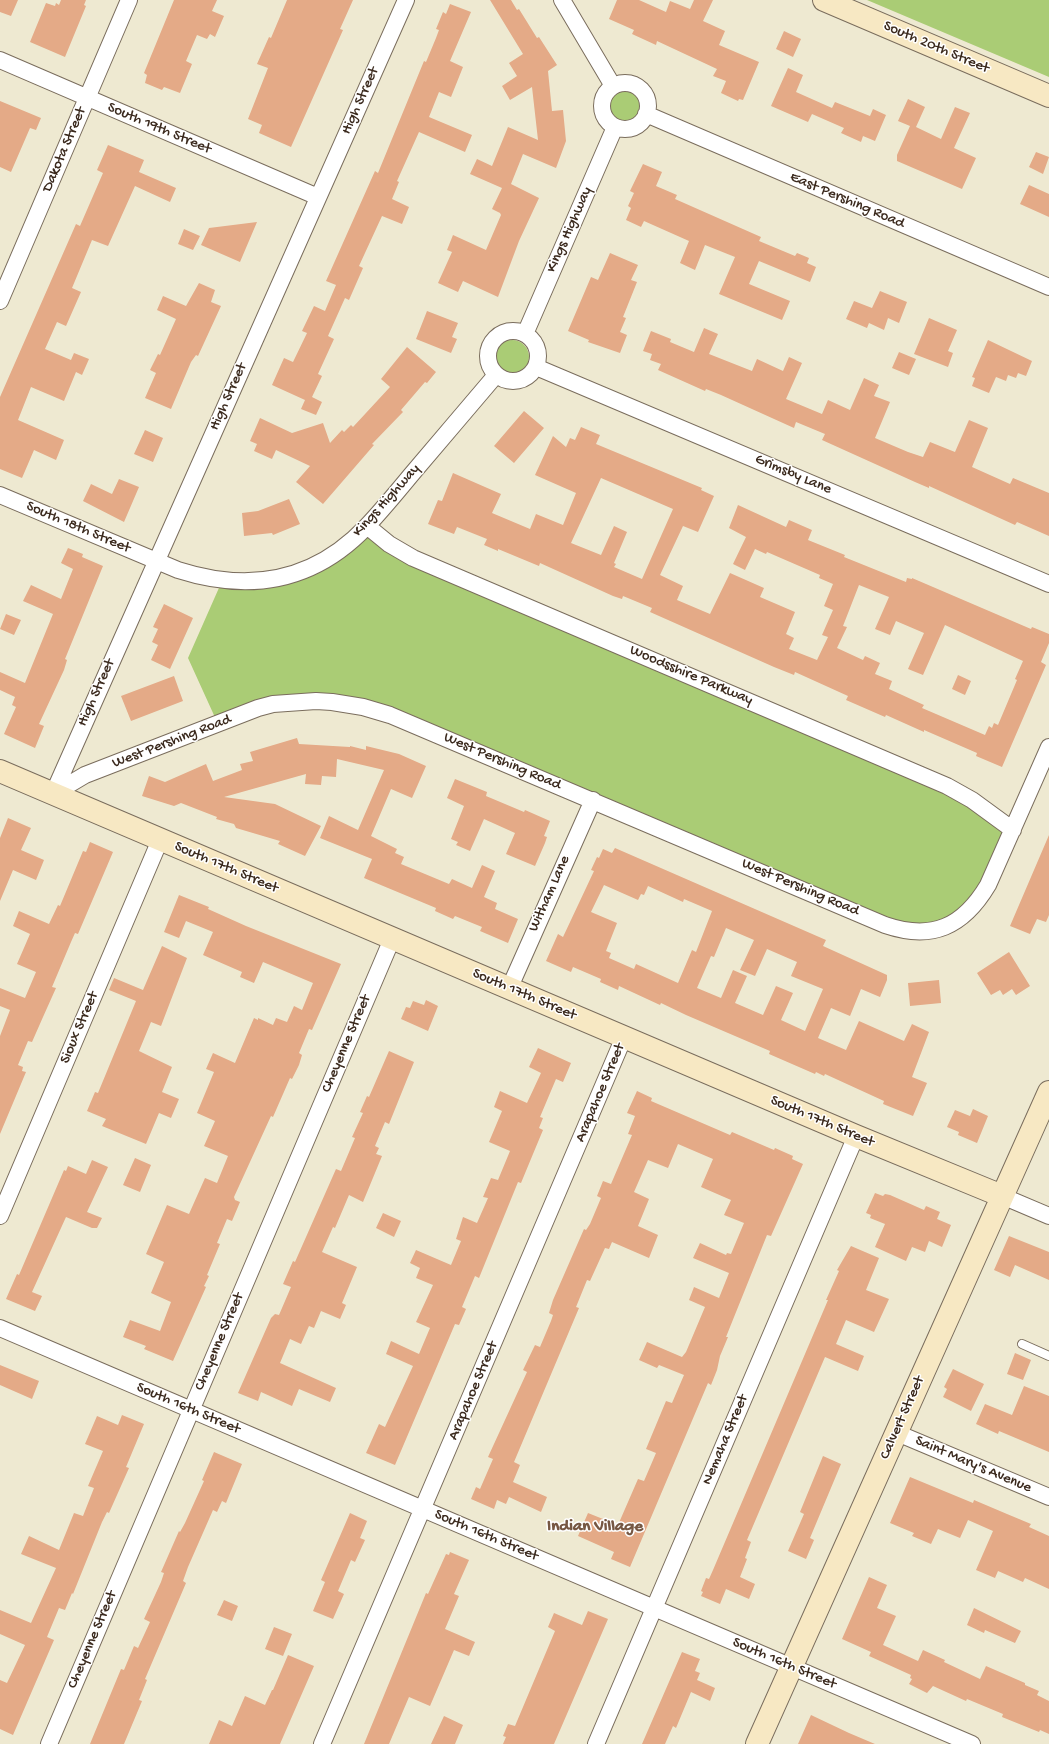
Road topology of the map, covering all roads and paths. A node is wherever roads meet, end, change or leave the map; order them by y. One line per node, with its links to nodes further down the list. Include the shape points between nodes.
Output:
1 (129, 0): 8 (street, Dakota Street)
2 (406, 0): 11 (street, High Street)
3 (562, 0): 6 (street)
4 (824, 0): 7 (street, South 20th Street)
5 (0, 60): 8 (street, South 19th Street)
6 (613, 86): 9 (street, via 626,83 640,89 648,103); 10 (street, via 605,93 601,109 604,118)
7 (1049, 96)
8 (87, 98): 11 (street, South 19th Street); 13 (street, Dakota Street)
9 (646, 114): 10 (street, via 633,128); 12 (street, East Pershing Road)
10 (615, 127): 14 (street, Kings Highway)
11 (318, 197): 19 (street, High Street)
12 (1049, 287)
13 (0, 301)
14 (525, 334): 15 (street, via 536,345); 16 (street, via 506,332 492,342 488,350 488,359)
15 (536, 366): 16 (street, via 528,376 516,382 506,381); 20 (street, Grimsby Lane)
16 (496, 375): 18 (street, Kings Highway)
17 (0, 495): 19 (street, South 18th Street)
18 (367, 526): 19 (street, Kings Highway, via 321,562 283,578 265,581 225,582 201,578); 25 (street, Woodsshire Parkway, via 389,544 413,558 947,786 972,800)
19 (155, 561): 23 (street, High Street)
20 (1049, 584)
21 (1049, 747): 25 (street)
22 (0, 771): 23 (street, South 17th Street)
23 (53, 794): 24 (street, West Pershing Road, via 84,775 258,708 279,703 316,701 356,706 390,715); 26 (street, South 17th Street)
24 (593, 800): 25 (street, West Pershing Road, via 885,925 914,932 931,932 945,928 980,900); 28 (street, Witham Lane)
25 (1013, 830)
26 (160, 840): 27 (street, South 17th Street); 33 (street, Sioux Street)
27 (392, 939): 28 (street, South 17th Street); 38 (street, Cheyenne Street)
28 (509, 988): 29 (street, South 17th Street)
29 (624, 1037): 31 (street, South 17th Street); 41 (street, Arapahoe Street)
30 (1049, 1092): 32 (street, Calvert Street)
31 (856, 1136): 32 (street, South 17th Street); 42 (street, Nemaha Street)
32 (1002, 1196): 34 (street, South 17th Street); 39 (street, Calvert Street)
33 (0, 1216)
34 (1049, 1216)
35 (0, 1328): 38 (street, South 16th Street)
36 (1022, 1344): 37 (lane)
37 (1049, 1356)
38 (191, 1410): 41 (street, South 16th Street); 44 (street, Cheyenne Street)
39 (897, 1432): 40 (street, Saint Mary's Avenue); 43 (street, Calvert Street)
40 (1049, 1497)
41 (423, 1509): 42 (street, South 16th Street); 45 (street, Arapahoe Street)
42 (654, 1608): 43 (street, South 16th Street); 46 (street, Nemaha Street)
43 (792, 1667): 47 (street, Calvert Street); 48 (street, South 16th Street)
44 (49, 1744)
45 (322, 1744)
46 (596, 1744)
47 (757, 1744)
48 (972, 1744)

